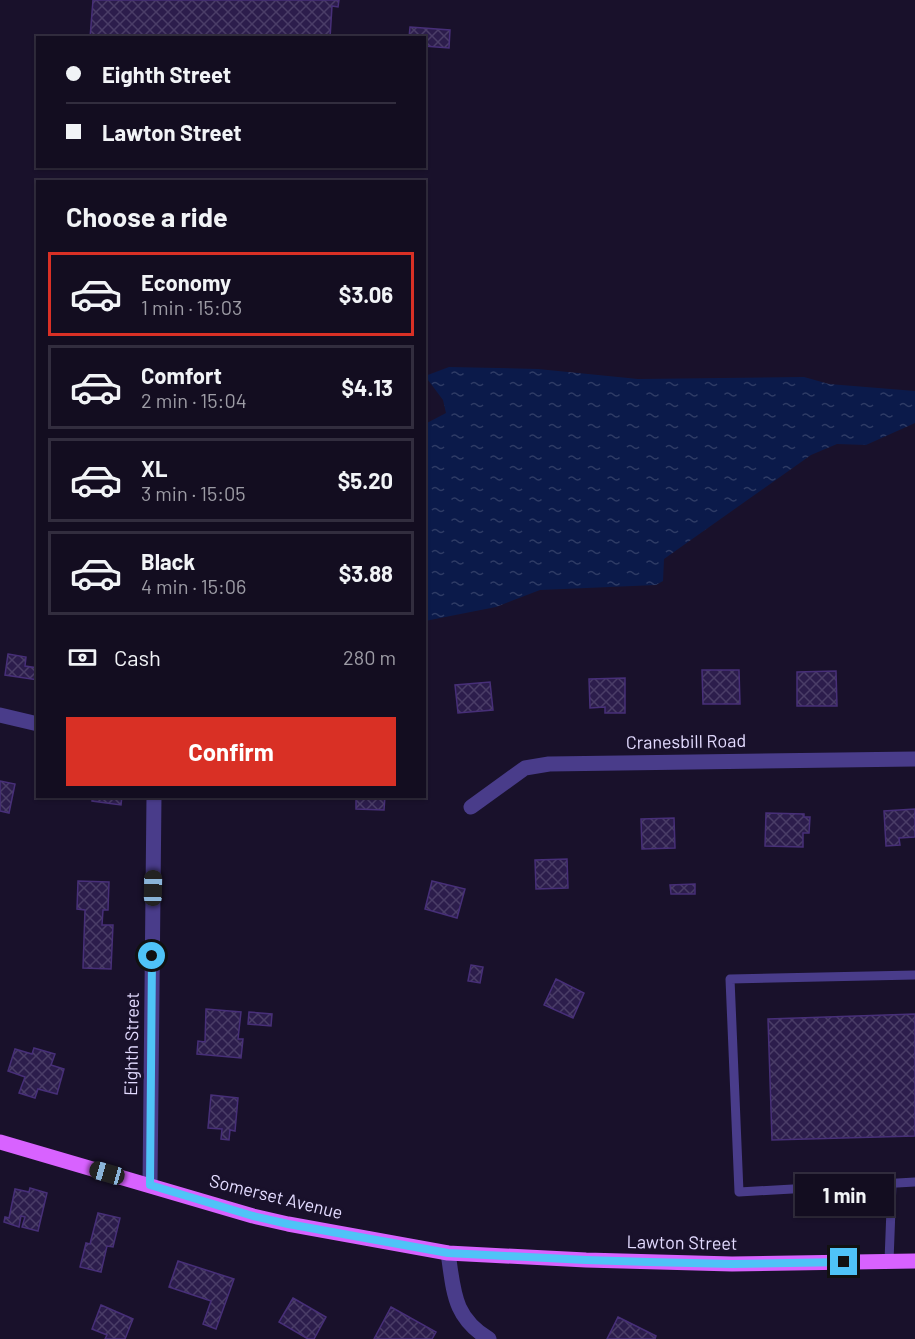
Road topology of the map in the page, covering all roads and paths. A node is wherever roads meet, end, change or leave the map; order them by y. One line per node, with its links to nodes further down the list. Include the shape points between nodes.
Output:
1 (0, 715): 2 (street)
2 (36, 724)
3 (915, 759): 5 (street, Cranesbill Road, via 549,764 525,768)
4 (154, 798): 10 (street, Eighth Street)
5 (471, 807)
6 (915, 975): 9 (lane, via 730,979 739,1192)
7 (0, 1142): 10 (main road, Somerset Avenue)
8 (915, 1182): 9 (lane)
9 (892, 1183): 12 (lane)
10 (150, 1185): 11 (main road, Somerset Avenue, via 288,1224)
11 (448, 1253): 12 (main road, Lawton Street, via 732,1264); 14 (street, via 459,1309 472,1327)
12 (889, 1261): 13 (main road, Lawton Street)
13 (915, 1261)
14 (489, 1339)

